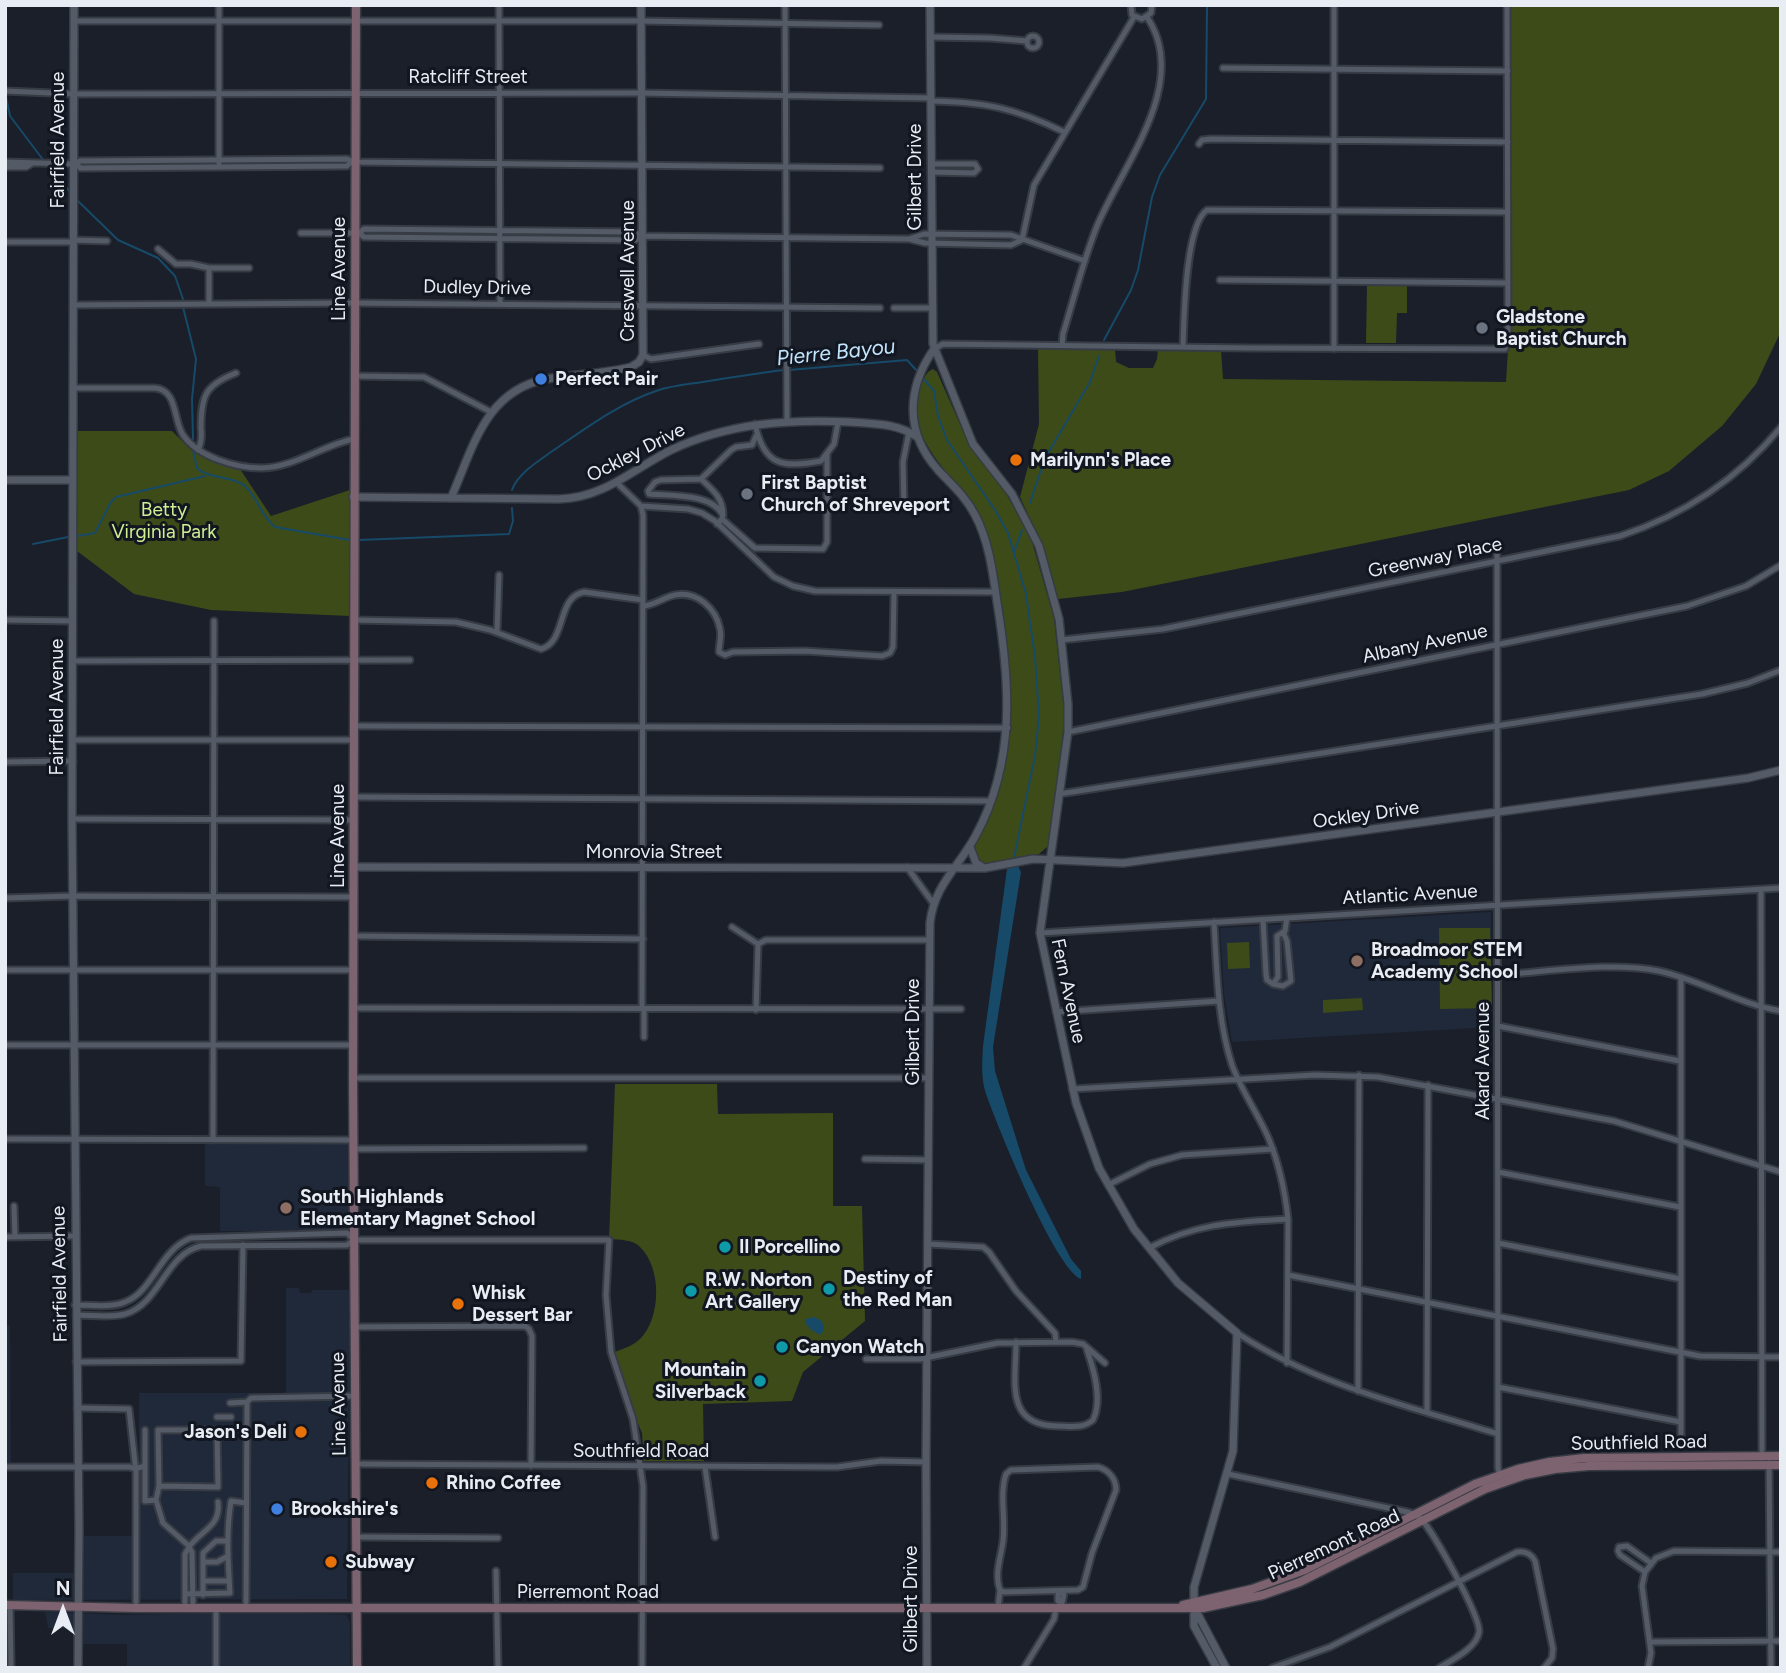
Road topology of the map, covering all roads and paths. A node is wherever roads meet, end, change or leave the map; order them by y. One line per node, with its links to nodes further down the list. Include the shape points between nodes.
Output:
1 (74, 5): 17 (street, Fairfield Avenue)
2 (219, 5): 15 (street)
3 (356, 5): 16 (main road, Line Avenue)
4 (499, 5): 18 (street)
5 (641, 5): 19 (street, Creswell Avenue)
6 (785, 5): 20 (street)
7 (930, 5): 22 (street, Gilbert Drive)
8 (1131, 5): 13 (street)
9 (1161, 5): 12 (street)
10 (1334, 5): 25 (street)
11 (1507, 5): 26 (street)
12 (1152, 6): 14 (street)
13 (1134, 17): 14 (street); 35 (street)
14 (1147, 17): 69 (street, via 1161,48 1158,94)
15 (219, 20): 16 (street); 17 (street); 30 (street)
16 (356, 20): 18 (street); 28 (main road, Line Avenue)
17 (74, 21): 32 (street, Fairfield Avenue)
18 (499, 21): 19 (street); 29 (street)
19 (641, 21): 20 (street); 31 (street, Creswell Avenue)
20 (785, 24): 21 (street); 33 (street)
21 (879, 25)
22 (930, 37): 23 (street); 34 (street, Gilbert Drive)
23 (1027, 41)
24 (1223, 68): 25 (street)
25 (1334, 70): 26 (street); 36 (street)
26 (1507, 71): 37 (street)
27 (5, 91): 32 (street, Ratcliff Street)
28 (355, 92): 29 (street, Ratcliff Street); 30 (street, Ratcliff Street); 41 (main road, Line Avenue)
29 (499, 92): 31 (street, Ratcliff Street); 45 (street)
30 (219, 93): 32 (street, Ratcliff Street); 40 (street)
31 (641, 93): 33 (street, Ratcliff Street); 46 (street, Creswell Avenue)
32 (74, 94): 43 (street, Fairfield Avenue)
33 (786, 96): 34 (street, Ratcliff Street); 49 (street)
34 (930, 99): 35 (street, Ratcliff Street, via 1002,106); 51 (street, Gilbert Drive)
35 (1064, 132): 64 (street, via 1032,191)
36 (1334, 140): 37 (street); 38 (street, via 1211,139); 53 (street)
37 (1508, 142): 54 (street)
38 (1199, 144)
39 (287, 159): 40 (street); 41 (street); 48 (street)
40 (219, 160): 44 (street); 47 (street)
41 (353, 162): 45 (street); 48 (street, via 347,166); 57 (main road, Line Avenue)
42 (5, 164): 43 (street)
43 (75, 164): 44 (street); 65 (street, Fairfield Avenue)
44 (144, 164): 47 (street)
45 (499, 164): 46 (street); 55 (street)
46 (642, 165): 49 (street); 59 (street, Creswell Avenue)
47 (219, 167): 48 (street)
48 (287, 167)
49 (786, 167): 50 (street); 60 (street)
50 (880, 167)
51 (931, 168): 52 (street, via 975,164); 58 (street, Gilbert Drive)
52 (978, 169)
53 (1334, 211): 54 (street); 73 (street); 86 (street, via 1205,211 1189,253)
54 (1508, 212): 74 (street)
55 (499, 231): 57 (street, via 364,229); 59 (street, via 635,232); 61 (street)
56 (301, 233): 57 (street)
57 (357, 233): 61 (street, via 364,237); 75 (main road, Line Avenue)
58 (931, 234): 62 (street); 64 (street, via 1012,235); 67 (street, Gilbert Drive)
59 (642, 236): 60 (street); 61 (street, via 636,240); 79 (street, Creswell Avenue)
60 (786, 237): 62 (street); 80 (street)
61 (499, 239): 77 (street)
62 (909, 239): 67 (street)
63 (107, 240): 65 (street)
64 (1023, 240): 67 (street, via 1012,245); 69 (street)
65 (73, 241): 66 (street); 78 (street, Fairfield Avenue)
66 (5, 242)
67 (931, 243): 83 (street, Gilbert Drive)
68 (158, 249): 70 (street, via 176,264)
69 (1085, 261): 85 (street)
70 (209, 268): 71 (street); 76 (street)
71 (249, 268)
72 (1220, 280): 73 (street)
73 (1335, 281): 74 (street); 88 (street)
74 (1508, 283): 88 (street, via 1508,343 1503,350)
75 (354, 303): 76 (street, Dudley Drive); 77 (street, Dudley Drive); 91 (main road, Line Avenue)
76 (209, 304): 78 (street, Dudley Drive)
77 (500, 304): 79 (street, Dudley Drive)
78 (73, 305): 92 (street, Fairfield Avenue)
79 (644, 306): 80 (street, Dudley Drive); 89 (street, Creswell Avenue)
80 (787, 307): 81 (street, Dudley Drive); 94 (street)
81 (880, 308)
82 (894, 308): 83 (street)
83 (931, 308): 87 (street, Gilbert Drive)
84 (759, 344): 89 (street, via 651,359)
85 (1062, 345): 86 (street); 87 (street, via 943,344)
86 (1182, 347): 88 (street)
87 (934, 349): 100 (street, via 919,378 912,413); 126 (street, Fern Avenue, via 973,444 1032,529)
88 (1334, 349)
89 (643, 355): 93 (street, Creswell Avenue, via 626,369 528,384 504,397)
90 (236, 373): 103 (street, via 213,384 204,397)
91 (354, 376): 93 (street, via 424,377); 101 (main road, Line Avenue)
92 (73, 388): 103 (street, via 164,390 181,431); 108 (street, Fairfield Avenue)
93 (491, 412): 111 (street, Creswell Avenue)
94 (787, 421): 95 (street, Ockley Drive); 96 (street, Ockley Drive)
95 (838, 422): 98 (street, Ockley Drive, via 889,425); 105 (street)
96 (755, 424): 99 (street); 109 (street, Ockley Drive, via 692,441)
97 (1781, 427): 115 (street, Greenway Place, via 1732,477 1664,520 1620,536)
98 (909, 432): 100 (street, Ockley Drive); 113 (street, via 903,462)
99 (757, 434): 102 (street); 104 (street)
100 (918, 438): 119 (street, Gilbert Drive, via 935,467 977,517)
101 (354, 439): 103 (street, via 271,468 242,466); 110 (main road, Line Avenue)
102 (752, 445): 104 (street); 106 (street, via 731,450)
103 (198, 450)
104 (765, 453): 105 (street, via 777,462 793,463 821,461)
105 (827, 455): 114 (street, via 827,542 823,549 755,548)
106 (701, 479): 114 (street, via 719,496); 114 (street, via 655,482 649,495 700,499 718,508)
107 (5, 480): 108 (street)
108 (73, 480): 123 (street, Fairfield Avenue)
109 (617, 483): 111 (street, Ockley Drive, via 567,499); 112 (street)
110 (354, 497): 111 (street, Ockley Drive); 122 (main road, Line Avenue)
111 (451, 498)
112 (641, 506): 114 (street, via 693,510); 120 (street)
113 (904, 508)
114 (721, 519): 118 (street, via 768,572 793,586 815,591)
115 (1497, 558): 126 (street, Greenway Place, via 1163,629); 127 (street, Akard Avenue)
116 (1781, 565): 127 (street, Albany Avenue, via 1746,586 1687,606)
117 (499, 575): 125 (street)
118 (894, 592): 119 (street); 120 (street, via 893,647 882,656 806,651 724,655 719,652 716,616 701,600 678,595)
119 (995, 592): 136 (street, Gilbert Drive, via 1007,678)
120 (643, 603): 125 (street, via 576,594 569,600 552,642 541,649); 135 (street)
121 (5, 620): 123 (street)
122 (354, 620): 125 (street, via 456,622); 131 (main road, Line Avenue)
123 (73, 621): 129 (street, Fairfield Avenue)
124 (214, 621): 130 (street)
125 (497, 632)
126 (1061, 640): 137 (street, Fern Avenue)
127 (1497, 645): 133 (street, Akard Avenue); 137 (street, Albany Avenue)
128 (410, 660): 131 (street)
129 (73, 661): 130 (street); 138 (street, Fairfield Avenue)
130 (214, 662): 131 (street); 139 (street)
131 (354, 662): 134 (main road, Line Avenue)
132 (1781, 670): 133 (street, via 1716,691)
133 (1498, 725): 144 (street); 148 (street, Akard Avenue)
134 (355, 726): 135 (street); 140 (main road, Line Avenue)
135 (643, 727): 136 (street); 146 (street)
136 (1007, 728): 147 (street, Gilbert Drive, via 999,780)
137 (1069, 732): 144 (street, Fern Avenue)
138 (73, 740): 139 (street); 141 (street, Fairfield Avenue)
139 (214, 740): 140 (street); 150 (street)
140 (355, 740): 145 (main road, Line Avenue)
141 (72, 761): 142 (street); 149 (street, Fairfield Avenue)
142 (5, 762)
143 (1781, 770): 148 (street, Ockley Drive)
144 (1059, 794): 153 (street, Fern Avenue)
145 (355, 797): 146 (street); 151 (main road, Line Avenue)
146 (643, 798): 147 (street); 155 (street)
147 (990, 801): 152 (street, Gilbert Drive)
148 (1498, 813): 153 (street, Ockley Drive, via 1142,861); 166 (street, Akard Avenue)
149 (72, 819): 150 (street); 161 (street, Fairfield Avenue)
150 (213, 820): 151 (street); 162 (street)
151 (355, 820): 154 (main road, Line Avenue)
152 (970, 847): 157 (street, Gilbert Drive); 158 (street, via 976,863)
153 (1049, 859): 158 (street, Ockley Drive); 172 (street, Fern Avenue)
154 (354, 867): 155 (street, Monrovia Street); 163 (main road, Line Avenue)
155 (643, 867): 156 (street, Monrovia Street); 174 (street)
156 (907, 867): 157 (street, Monrovia Street); 165 (street)
157 (955, 867): 158 (street, Ockley Drive); 165 (street, Gilbert Drive)
158 (988, 868)
159 (1781, 888): 160 (street, Atlantic Avenue)
160 (1761, 890): 166 (street, Atlantic Avenue); 185 (street)
161 (73, 895): 162 (street); 164 (street); 177 (street, Fairfield Avenue)
162 (214, 896): 163 (street); 179 (street)
163 (354, 897): 173 (main road, Line Avenue)
164 (5, 898)
165 (933, 903): 175 (street, Gilbert Drive)
166 (1498, 906): 167 (street, Atlantic Avenue); 181 (street, Akard Avenue)
167 (1287, 918): 168 (street, Atlantic Avenue); 171 (street)
168 (1263, 920): 169 (street, Atlantic Avenue); 183 (street, via 1267,981)
169 (1214, 922): 172 (street, Atlantic Avenue); 184 (street)
170 (732, 927): 176 (street)
171 (1283, 932): 183 (street, via 1276,941 1278,977); 183 (street, via 1291,981 1283,986)
172 (1040, 933): 192 (street, Fern Avenue)
173 (354, 936): 174 (street); 180 (main road, Line Avenue)
174 (643, 939): 187 (street)
175 (929, 940): 176 (street, via 766,940); 190 (street, Gilbert Drive)
176 (758, 944): 189 (street)
177 (74, 969): 178 (street); 179 (street); 196 (street, Fairfield Avenue)
178 (5, 970)
179 (213, 970): 180 (street); 197 (street)
180 (354, 970): 186 (main road, Line Avenue)
181 (1498, 975): 182 (street, via 1629,967); 193 (street, Akard Avenue)
182 (1681, 978): 185 (street); 199 (street)
183 (1273, 984)
184 (1219, 1001): 192 (street); 203 (street)
185 (1761, 1007): 191 (street); 216 (street)
186 (354, 1008): 187 (street); 198 (main road, Line Avenue)
187 (643, 1009): 189 (street); 194 (street)
188 (961, 1009): 190 (street)
189 (756, 1010): 190 (street)
190 (929, 1010): 202 (street, Gilbert Drive)
191 (1781, 1011)
192 (1056, 1012): 205 (street, Fern Avenue)
193 (1498, 1026): 199 (street); 206 (street, Akard Avenue)
194 (644, 1037)
195 (5, 1045): 196 (street)
196 (74, 1045): 197 (street); 208 (street, Fairfield Avenue)
197 (213, 1045): 198 (street); 209 (street)
198 (354, 1045): 201 (main road, Line Avenue)
199 (1680, 1061): 210 (street)
200 (1359, 1075): 203 (street); 204 (street); 233 (street)
201 (354, 1078): 202 (street); 211 (main road, Line Avenue)
202 (928, 1079): 215 (street, Gilbert Drive)
203 (1238, 1080): 205 (street); 213 (street)
204 (1428, 1085): 206 (street); 234 (street)
205 (1072, 1089): 219 (street, Fern Avenue, via 1090,1147)
206 (1498, 1099): 210 (street, via 1614,1121); 217 (street, Akard Avenue)
207 (5, 1139): 208 (street)
208 (74, 1139): 209 (street); 223 (street, Fairfield Avenue)
209 (213, 1140): 211 (street)
210 (1680, 1140): 216 (street); 221 (street)
211 (354, 1144): 212 (street); 226 (main road, Line Avenue)
212 (584, 1149)
213 (1273, 1149): 219 (street, via 1182,1155 1150,1164); 222 (street)
214 (865, 1159): 215 (street)
215 (928, 1160): 228 (street, Gilbert Drive)
216 (1762, 1166): 218 (street); 245 (street)
217 (1498, 1172): 221 (street); 227 (street, Akard Avenue)
218 (1781, 1172)
219 (1108, 1185): 230 (street, Fern Avenue)
220 (15, 1206): 225 (street)
221 (1680, 1207): 232 (street)
222 (1288, 1219): 230 (street, via 1207,1225); 231 (street)
223 (75, 1236): 225 (street); 235 (street, Fairfield Avenue)
224 (5, 1237): 225 (street)
225 (15, 1237)
226 (354, 1240): 229 (street, via 347,1245); 235 (street, via 347,1233 191,1238 170,1251 129,1301); 238 (main road, Line Avenue); 271 (street, via 609,1240 606,1295 610,1345 633,1419)
227 (1498, 1243): 232 (street); 237 (street, Akard Avenue)
228 (928, 1244): 241 (street, via 976,1245 988,1250 1016,1291 1055,1333); 244 (street, Gilbert Drive)
229 (243, 1245): 236 (street, via 190,1250 132,1311); 248 (street, via 241,1361)
230 (1148, 1249): 239 (street, Fern Avenue, via 1186,1290)
231 (1288, 1275): 233 (street); 250 (street)
232 (1681, 1279): 243 (street)
233 (1358, 1289): 234 (street); 252 (street)
234 (1427, 1302): 237 (street); 257 (street)
235 (75, 1305): 236 (street, Fairfield Avenue)
236 (76, 1315): 248 (street, Fairfield Avenue)
237 (1498, 1316): 243 (street); 251 (street, Akard Avenue)
238 (354, 1327): 253 (main road, Line Avenue); 270 (street, via 529,1329)
239 (1237, 1333): 250 (street); 276 (street, via 1235,1438)
240 (1016, 1342): 241 (street); 242 (street, via 1017,1404 1027,1419 1044,1426 1082,1426 1093,1420 1096,1389); 244 (street)
241 (1056, 1342): 242 (street, via 1079,1343)
242 (1087, 1350): 249 (street)
243 (1681, 1352): 245 (street); 260 (street)
244 (927, 1357): 247 (street); 266 (street, Gilbert Drive)
245 (1762, 1357): 246 (street); 265 (street)
246 (1781, 1357)
247 (866, 1359)
248 (76, 1362): 256 (street, Fairfield Avenue)
249 (1105, 1363)
250 (1287, 1363): 252 (street)
251 (1498, 1387): 260 (street); 262 (street, Akard Avenue)
252 (1358, 1391): 257 (street)
253 (355, 1396): 255 (street, via 251,1398); 267 (main road, Line Avenue)
254 (230, 1404): 255 (street)
255 (246, 1405): 281 (street)
256 (76, 1408): 273 (street, Fairfield Avenue); 275 (street, via 130,1409)
257 (1427, 1412): 262 (street)
258 (217, 1417): 259 (street)
259 (231, 1417)
260 (1681, 1422): 263 (street)
261 (145, 1430): 269 (street)
262 (1498, 1434): 277 (street, Akard Avenue)
263 (1681, 1438)
264 (1781, 1456): 265 (main road, Southfield Road)
265 (1766, 1461): 268 (main road, Southfield Road); 277 (main road, Southfield Road, via 1560,1465); 288 (street)
266 (926, 1462): 274 (street, Southfield Road); 314 (street, Gilbert Drive)
267 (356, 1464): 270 (street, Southfield Road); 283 (main road, Line Avenue)
268 (1781, 1465)
269 (145, 1466): 275 (street); 279 (street, via 145,1501)
270 (531, 1466): 271 (street, Southfield Road)
271 (640, 1466): 274 (street, Southfield Road); 306 (street)
272 (5, 1467): 273 (street)
273 (77, 1467): 275 (street); 305 (street, Fairfield Avenue)
274 (705, 1467): 284 (street)
275 (135, 1469): 308 (street)
276 (1228, 1474): 282 (street); 304 (street, via 1194,1582)
277 (1501, 1479): 282 (main road, Pierremont Road, via 1475,1484)
278 (159, 1486): 278 (street, via 158,1430 217,1430 218,1487); 279 (street)
279 (156, 1500): 287 (street, via 163,1523)
280 (218, 1502): 287 (street, via 216,1521)
281 (246, 1503): 286 (street, via 231,1501); 311 (street)
282 (1419, 1517): 297 (street); 304 (main road, Pierremont Road, via 1263,1595 1222,1605)
283 (356, 1537): 285 (street); 312 (main road, Line Avenue)
284 (715, 1537)
285 (498, 1538)
286 (228, 1541): 290 (street); 291 (street, via 211,1545 203,1553)
287 (189, 1546): 300 (street); 301 (street)
288 (1769, 1552): 289 (street); 292 (street, via 1674,1551); 316 (street)
289 (1781, 1552)
290 (228, 1556): 291 (street); 296 (street)
291 (203, 1562): 295 (street)
292 (1651, 1563): 294 (street); 294 (street, via 1626,1546 1619,1547 1620,1555)
293 (496, 1570): 313 (street)
294 (1645, 1572): 318 (street, via 1642,1593)
295 (203, 1581): 296 (street); 302 (street)
296 (229, 1581): 302 (street, via 229,1594)
297 (1458, 1582): 329 (street, via 1330,1647); 330 (street, via 1477,1618 1478,1637); 331 (street, via 1517,1552 1531,1555 1553,1649)
298 (1000, 1590): 299 (street); 299 (street, via 1006,1474 1098,1467 1114,1480 1116,1494 1091,1556 1085,1586); 315 (street)
299 (1061, 1591): 307 (street, via 1064,1602)
300 (185, 1594): 301 (street); 309 (street)
301 (193, 1595): 302 (street); 309 (street)
302 (203, 1595)
303 (8, 1605): 305 (main road, Pierremont Road); 319 (street)
304 (1195, 1605): 307 (main road, Pierremont Road); 327 (street, via 1194,1626); 328 (street)
305 (77, 1607): 308 (main road, Pierremont Road); 320 (street, Fairfield Avenue)
306 (642, 1607): 313 (main road, Pierremont Road); 314 (main road, Pierremont Road); 324 (street)
307 (1059, 1607): 315 (main road, Pierremont Road); 326 (street)
308 (136, 1608): 309 (main road, Pierremont Road)
309 (189, 1608): 310 (main road, Pierremont Road)
310 (216, 1608): 311 (main road, Pierremont Road); 321 (street)
311 (246, 1608): 312 (main road, Pierremont Road)
312 (356, 1608): 313 (main road, Pierremont Road); 322 (main road, Line Avenue)
313 (497, 1608): 323 (street)
314 (927, 1608): 315 (main road, Pierremont Road); 325 (street, Gilbert Drive)
315 (998, 1608)
316 (1771, 1641): 317 (street); 318 (street); 333 (street)
317 (1781, 1641)
318 (1650, 1642): 332 (street)
319 (10, 1668)
320 (78, 1668)
321 (216, 1668)
322 (357, 1668)
323 (498, 1668)
324 (642, 1668)
325 (927, 1668)
326 (1024, 1668)
327 (1217, 1668)
328 (1226, 1668)
329 (1272, 1668)
330 (1439, 1668)
331 (1544, 1668)
332 (1648, 1668)
333 (1771, 1668)

